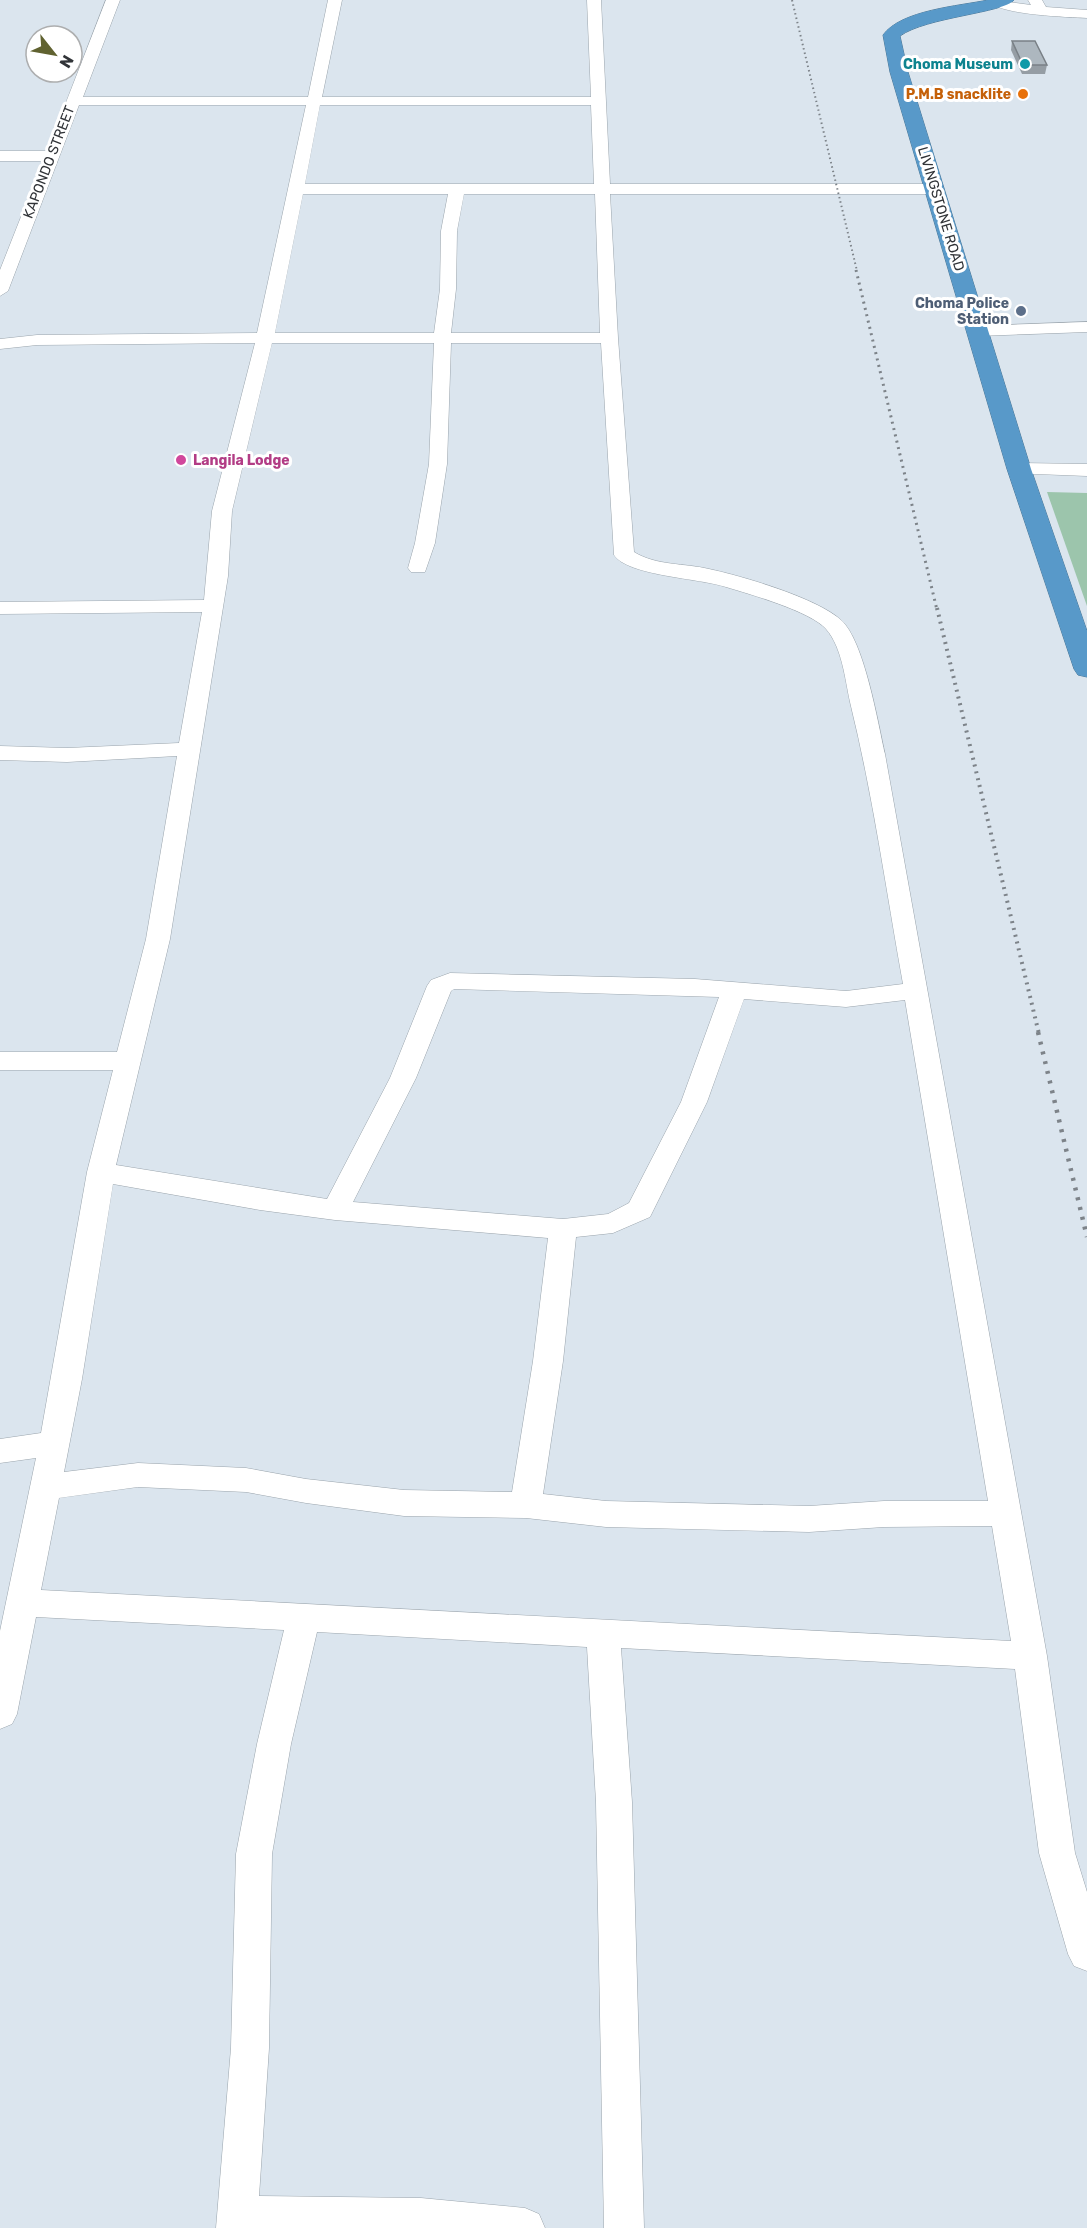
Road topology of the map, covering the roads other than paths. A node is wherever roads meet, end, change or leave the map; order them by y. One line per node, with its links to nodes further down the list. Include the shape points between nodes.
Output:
1 (113, 0): 8 (street, KAPONDO STREET)
2 (335, 0): 7 (street)
3 (594, 0): 9 (street)
4 (1002, 1): 5 (street); 15 (highway, LIVINGSTONE ROAD, via 915,21 897,28 891,35)
5 (1038, 5): 6 (street)
6 (1087, 14)
7 (314, 100): 8 (street); 9 (street); 13 (street)
8 (72, 101): 11 (street, KAPONDO STREET)
9 (598, 101): 14 (street)
10 (0, 156): 11 (street)
11 (52, 156): 16 (street, KAPONDO STREET)
12 (457, 188): 13 (street); 14 (street); 20 (street, via 449,231)
13 (296, 189): 19 (street)
14 (603, 189): 15 (street); 21 (street)
15 (935, 189): 18 (highway, LIVINGSTONE ROAD)
16 (0, 288)
17 (1087, 327): 18 (street)
18 (978, 331): 23 (highway, LIVINGSTONE ROAD)
19 (265, 338): 20 (street); 22 (street, via 37,339); 26 (street, via 222,512 218,576)
20 (444, 338): 21 (street); 25 (street, via 438,464 431,482 424,554)
21 (609, 338): 32 (street, via 624,555 641,565 706,574 788,599 834,624 849,652 874,754)
22 (0, 344)
23 (1019, 469): 24 (street); 28 (highway, LIVINGSTONE ROAD)
24 (1087, 470)
25 (418, 568)
26 (211, 606): 27 (street); 29 (street)
27 (0, 608)
28 (1087, 669)
29 (188, 749): 30 (street, via 67,755); 34 (street, via 158,939)
30 (0, 753)
31 (734, 991): 32 (street, via 846,999); 36 (street, via 461,980 440,986 403,1078); 37 (street, via 694,1102 640,1210 613,1223)
32 (916, 991): 42 (street)
33 (0, 1061): 34 (street)
34 (128, 1061): 35 (street)
35 (101, 1172): 36 (street); 38 (street)
36 (335, 1210): 37 (street)
37 (563, 1228): 41 (street)
38 (54, 1443): 39 (street); 40 (street)
39 (0, 1451)
40 (45, 1487): 41 (street, via 138,1475 246,1480 404,1503); 43 (street)
41 (526, 1505): 42 (street, via 606,1514 809,1519 884,1514)
42 (1005, 1514): 46 (street)
43 (22, 1603): 44 (street); 47 (street)
44 (304, 1617): 45 (street); 50 (street, via 274,1744 254,1854 251,2024)
45 (603, 1632): 46 (street); 52 (street, via 614,1803)
46 (1030, 1656): 49 (street, via 1057,1853)
47 (6, 1657): 48 (street)
48 (0, 1714)
49 (1087, 1954)
50 (237, 2222): 51 (street, via 421,2218)
51 (525, 2228)
52 (624, 2228)

